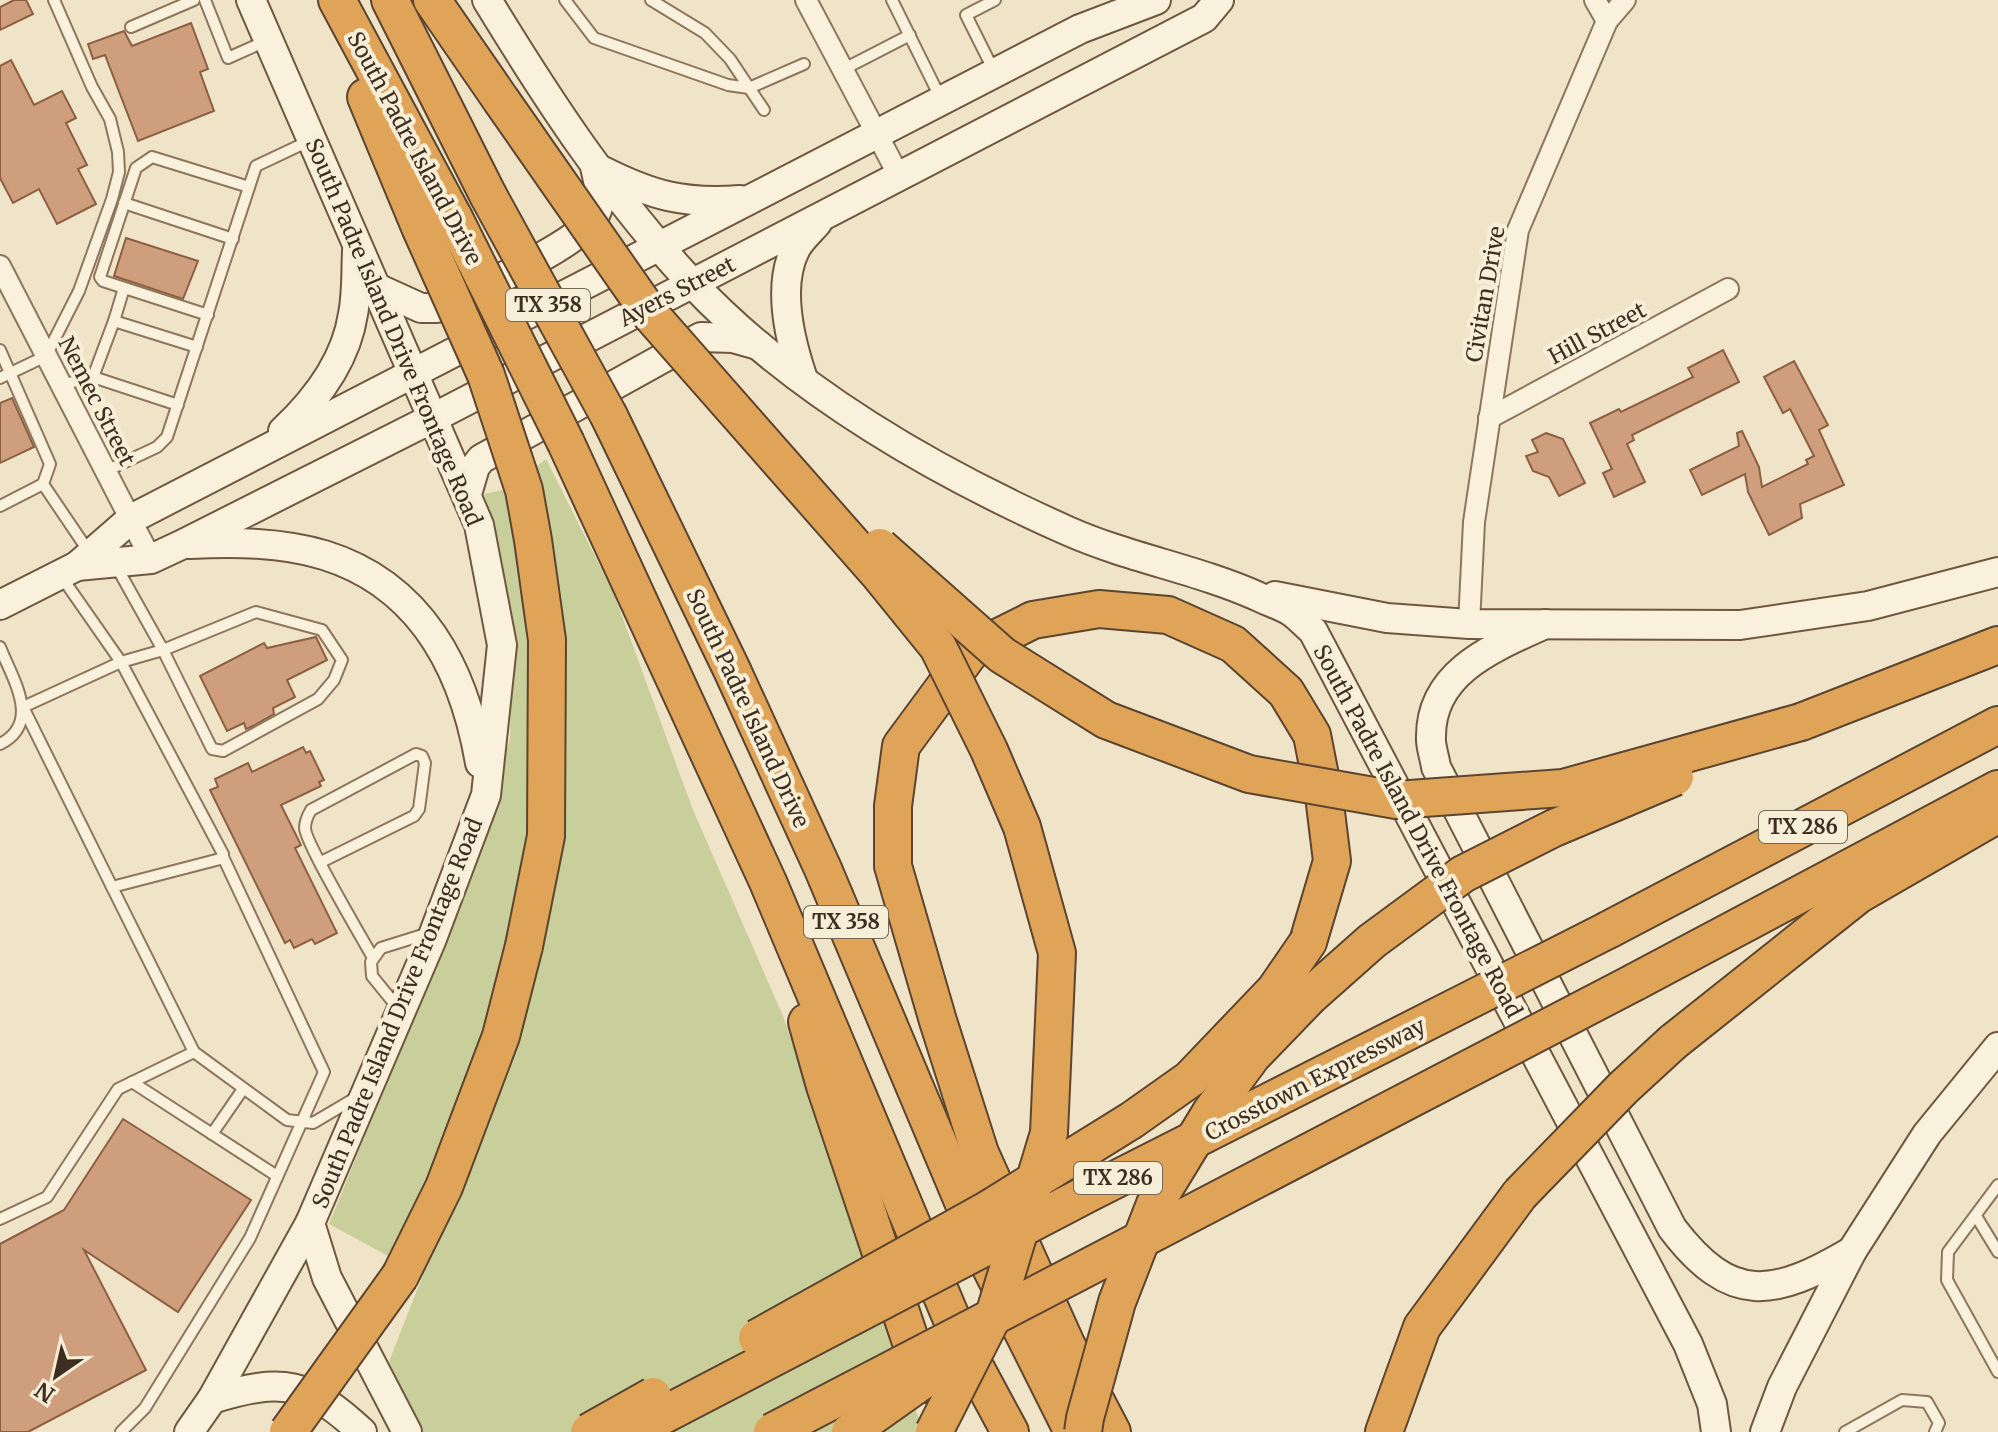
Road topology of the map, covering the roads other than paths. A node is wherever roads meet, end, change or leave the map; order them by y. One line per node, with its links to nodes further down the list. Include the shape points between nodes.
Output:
1 (54, 0): 52 (lane, via 110,119 119,172 79,291)
2 (194, 0): 20 (lane)
3 (205, 0): 22 (lane, via 228,58)
4 (251, 0): 22 (main road, South Padre Island Drive Frontage Road)
5 (326, 0): 38 (highway)
6 (337, 0): 38 (highway, South Padre Island Drive / TX 358)
7 (390, 0): 123 (highway, South Padre Island Drive / TX 358, bridge, via 488,195 609,416 732,670 823,869 991,1268)
8 (432, 0): 61 (highway, bridge, via 651,315)
9 (487, 0): 32 (main road, South Padre Island Drive Frontage Road)
10 (565, 0): 26 (lane, via 594,38)
11 (651, 0): 26 (lane, via 705,33)
12 (806, 0): 24 (street)
13 (892, 0): 21 (lane)
14 (995, 0): 25 (lane, via 966,15)
15 (1156, 0): 25 (main road, Ayers Street, via 1112,12)
16 (1219, 0): 28 (main road, Ayers Street, via 1204,18)
17 (1595, 0): 19 (street)
18 (1625, 0): 19 (street, Civitan Drive)
19 (1607, 21): 60 (street, Civitan Drive, via 1518,230)
20 (131, 27)
21 (910, 35): 24 (lane); 27 (lane)
22 (268, 40): 31 (main road, South Padre Island Drive Frontage Road)
23 (804, 64): 26 (lane)
24 (842, 70): 30 (street)
25 (995, 73): 27 (main road, Ayers Street); 28 (main road)
26 (749, 88): 29 (lane)
27 (942, 101): 30 (main road, Ayers Street)
28 (1041, 102): 33 (main road, Ayers Street)
29 (764, 110)
30 (876, 135): 33 (street); 35 (main road, Ayers Street)
31 (311, 140): 34 (lane, via 256,166); 40 (main road, South Padre Island Drive Frontage Road)
32 (595, 167): 35 (main road, via 679,200); 41 (main road, South Padre Island Drive Frontage Road); 45 (main road, via 600,198 594,217 569,242 437,308 421,308)
33 (899, 176): 37 (main road, Ayers Street)
34 (249, 187): 36 (lane, via 152,157 136,168); 39 (lane)
35 (750, 199): 41 (main road, Ayers Street)
36 (124, 203): 39 (lane); 44 (lane, via 100,277)
37 (823, 215): 43 (main road, Ayers Street); 56 (main road, via 797,247 789,271 793,350)
38 (437, 222): 89 (highway, South Padre Island Drive / TX 358, bridge, via 566,443); 113 (highway, bridge, via 524,490 547,640 546,836 501,1036 444,1187 400,1276)
39 (233, 239): 47 (lane)
40 (357, 246): 45 (main road, South Padre Island Drive Frontage Road); 62 (main road, via 353,315 331,375 308,407)
41 (659, 246): 43 (main road, South Padre Island Drive Frontage Road); 53 (main road, Ayers Street)
42 (3, 279): 52 (street, Nemec Street)
43 (692, 283): 50 (main road, South Padre Island Drive Frontage Road); 59 (main road, Ayers Street)
44 (124, 288): 47 (lane); 48 (lane)
45 (377, 288): 53 (main road, South Padre Island Drive Frontage Road)
46 (1728, 289): 60 (street, Hill Street)
47 (208, 315): 49 (lane)
48 (114, 321): 49 (lane); 55 (lane)
49 (197, 347): 58 (lane)
50 (762, 347): 56 (main road, South Padre Island Drive Frontage Road); 65 (main road, via 733,338 701,337 481,459)
51 (0, 350): 54 (lane)
52 (46, 356): 54 (lane); 57 (street, Nemec Street)
53 (414, 372): 59 (main road, South Padre Island Drive Frontage Road); 62 (main road, Ayers Street)
54 (5, 376): 64 (lane, via 50,464)
55 (93, 377): 57 (lane); 58 (lane)
56 (803, 379): 72 (main road, South Padre Island Drive Frontage Road, via 916,454 1057,526)
57 (61, 385): 63 (street, Nemec Street)
58 (178, 405): 63 (lane, via 167,437 157,447)
59 (435, 417): 65 (main road, South Padre Island Drive Frontage Road); 68 (main road, Ayers Street)
60 (1489, 418): 74 (street, Civitan Drive, via 1474,522)
61 (748, 424): 81 (highway, bridge, via 1002,655 1106,720 1249,774 1396,800 1563,788); 120 (highway, bridge, via 938,647 1022,827 1057,953 1049,1133 995,1312)
62 (261, 452): 67 (main road, Ayers Street)
63 (106, 471): 67 (street, Nemec Street)
64 (43, 484): 66 (lane); 70 (lane)
65 (467, 494): 85 (main road, South Padre Island Drive Frontage Road, via 479,525 502,645)
66 (0, 506)
67 (131, 519): 69 (street, Nemec Street); 70 (main road, Ayers Street)
68 (181, 545): 69 (main road, Ayers Street); 85 (main road, via 244,543 323,554 359,569 403,600 437,639 462,688)
69 (151, 559): 70 (main road, Ayers Street)
70 (85, 564): 73 (main road, Ayers Street); 78 (lane); 79 (lane)
71 (1998, 572): 75 (main road, via 1868,606 1740,625)
72 (1239, 588): 74 (main road, via 1387,618); 127 (main road, South Padre Island Drive Frontage Road, via 1290,611 1313,631 1688,1344 1712,1404)
73 (1, 601)
74 (1469, 624): 75 (main road)
75 (1545, 624): 106 (main road, via 1478,656 1450,681 1437,706 1431,736 1436,767 1672,1228 1692,1254 1718,1276 1751,1287 1791,1281)
76 (1998, 645): 81 (highway)
77 (0, 647): 80 (lane)
78 (163, 650): 78 (lane, via 212,749 223,751 318,699 342,660 322,630 256,612); 79 (lane)
79 (121, 662): 80 (lane); 87 (lane)
80 (23, 707): 83 (lane, via 15,736); 90 (lane)
81 (1801, 722): 124 (highway, bridge, via 1554,828 1463,874 1372,941 1310,996 1252,1056 1155,1204 1117,1302)
82 (1998, 725): 117 (highway, Crosstown Expressway / TX 286, bridge)
83 (0, 744)
84 (1998, 789): 108 (highway, TX 286, bridge)
85 (486, 795): 91 (main road, South Padre Island Drive Frontage Road)
86 (1998, 814): 126 (highway, bridge, via 1858,895 1623,1088 1520,1194 1422,1327)
87 (223, 857): 90 (lane); 99 (lane, via 324,1072)
88 (321, 862): 88 (lane, via 304,830 311,810 416,754 422,756 419,809 414,816); 92 (lane)
89 (768, 882): 121 (highway, via 825,1086); 122 (highway, South Padre Island Drive / TX 358, via 961,1341)
90 (112, 887): 95 (lane)
91 (435, 932): 92 (lane, via 381,948); 93 (main road, South Padre Island Drive Frontage Road)
92 (373, 958): 93 (lane, via 372,976)
93 (401, 1011): 98 (main road, South Padre Island Drive Frontage Road)
94 (1998, 1047): 106 (main road, via 1927,1134)
95 (194, 1052): 96 (lane); 97 (lane)
96 (132, 1082): 100 (lane); 104 (lane, via 118,1089 47,1197)
97 (243, 1089): 99 (lane, via 287,1120); 100 (lane)
98 (367, 1092): 99 (lane, via 313,1123); 105 (main road, South Padre Island Drive Frontage Road)
99 (301, 1122): 101 (lane)
100 (212, 1134): 101 (lane)
101 (277, 1176): 111 (lane, via 250,1238 145,1408)
102 (1998, 1185): 103 (lane)
103 (1976, 1216): 107 (lane); 109 (lane, via 1948,1252 1947,1280)
104 (0, 1219)
105 (310, 1223): 110 (main road); 115 (main road, South Padre Island Drive Frontage Road, via 327,1278)
106 (1852, 1251): 128 (main road, via 1782,1387)
107 (1998, 1252)
108 (1070, 1277): 118 (highway, TX 286, bridge); 119 (highway, bridge)
109 (1998, 1372)
110 (212, 1399): 112 (main road); 114 (main road, via 245,1389 301,1389 332,1404)
111 (121, 1432)
112 (189, 1432)
113 (288, 1432)
114 (362, 1432)
115 (407, 1432)
116 (589, 1432): 125 (highway, bridge, via 987,1210 1132,1120 1190,1079 1275,990 1308,942 1332,861 1312,735 1286,692 1233,644 1168,615 1099,609 1033,620 971,651 901,746 893,866 980,1153 1066,1344)
117 (631, 1432)
118 (772, 1432)
119 (850, 1432)
120 (934, 1432)
121 (942, 1432)
122 (1010, 1432)
123 (1073, 1432)
124 (1083, 1432)
125 (1112, 1432)
126 (1384, 1432)
127 (1716, 1432)
128 (1765, 1432)
129 (1845, 1432): 130 (lane, via 1902,1400 1927,1402 1939,1423)
130 (1935, 1432)

